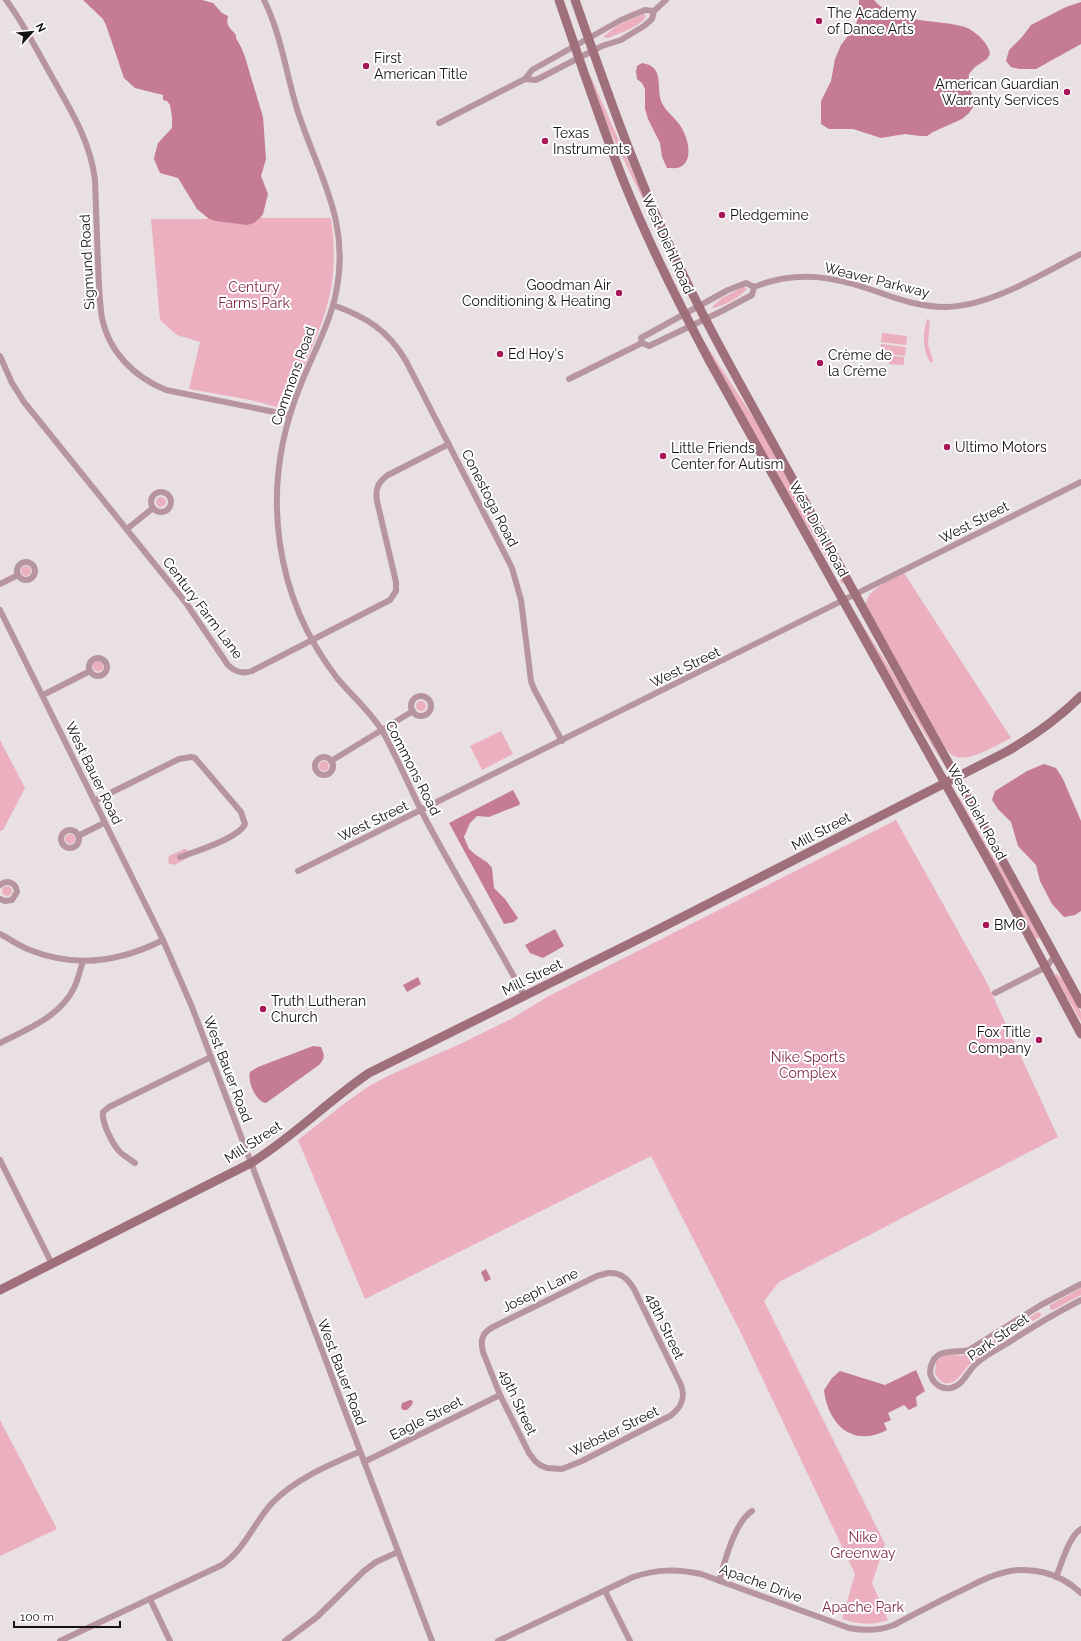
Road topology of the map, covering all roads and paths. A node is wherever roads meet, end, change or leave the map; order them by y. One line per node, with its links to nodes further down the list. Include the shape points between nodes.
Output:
1 (6, 0): 23 (street, Sigmund Road, via 79,125 86,142 95,180 101,311 108,335 119,356 140,376 166,390)
2 (264, 0): 15 (street, Commons Road, via 275,28 298,112 326,183 336,219 340,256)
3 (559, 0): 8 (street, West Diehl Road)
4 (576, 0): 7 (street, West Diehl Road)
5 (666, 0): 6 (street)
6 (654, 11): 7 (street, via 645,10); 9 (street, via 652,19 644,26 621,40)
7 (589, 38): 8 (street); 9 (street, West Diehl Road)
8 (575, 46): 10 (street, West Diehl Road); 11 (street, via 532,70)
9 (593, 50): 10 (street); 16 (street, West Diehl Road, via 647,194)
10 (579, 58): 11 (street, via 536,80); 17 (street, West Diehl Road, via 625,183)
11 (525, 79): 12 (street)
12 (439, 123)
13 (1081, 254): 14 (street, Weaver Parkway, via 992,298 964,306 917,305 846,282 816,276 783,278)
14 (754, 287): 16 (street, Weaver Parkway, via 746,283); 18 (street, Weaver Parkway, via 752,295)
15 (333, 305): 23 (street, Commons Road); 24 (street, Conestoga Road, via 367,320 395,343)
16 (699, 307): 17 (street); 18 (street, West Diehl Road)
17 (685, 314): 19 (street, West Diehl Road); 20 (street, via 642,338)
18 (705, 318): 19 (street, Weaver Parkway); 30 (street, West Diehl Road)
19 (690, 325): 20 (street, Weaver Parkway, via 649,346); 31 (street, West Diehl Road)
20 (642, 343): 22 (street)
21 (0, 356): 27 (street, Century Farm Lane, via 24,402)
22 (569, 379)
23 (289, 415): 33 (street, Commons Road, via 278,470 278,528 289,585)
24 (449, 444): 33 (street, Century Farm Lane, via 388,475 376,489 397,587 394,596 384,604); 39 (street, Conestoga Road, via 512,568 521,600 531,681)
25 (1081, 482): 30 (street, West Street)
26 (153, 508): 27 (street)
27 (127, 529): 33 (street, Century Farm Lane, via 186,602 228,665 236,671 252,671)
28 (18, 575): 29 (street)
29 (0, 584)
30 (855, 595): 31 (street, West Street); 41 (street, West Diehl Road)
31 (843, 601): 39 (street, West Street); 42 (street, West Diehl Road)
32 (0, 610): 35 (street, West Bauer Road)
33 (312, 640): 38 (street, Commons Road, via 338,679)
34 (90, 671): 35 (street)
35 (43, 695): 43 (street, West Bauer Road)
36 (1081, 696): 41 (street, Mill Street, via 1031,738)
37 (413, 711): 38 (street)
38 (381, 730): 40 (street); 44 (street, Commons Road)
39 (562, 741): 44 (street, West Street)
40 (331, 761)
41 (957, 777): 42 (street, Mill Street); 53 (street, West Diehl Road)
42 (945, 783): 55 (street, West Diehl Road); 57 (street, Mill Street)
43 (94, 801): 45 (street, West Bauer Road); 47 (street, via 179,759 195,758 241,812 245,824 240,832)
44 (421, 811): 48 (street, West Street); 57 (street, Commons Road)
45 (104, 822): 46 (street); 52 (street, West Bauer Road)
46 (78, 836)
47 (180, 857)
48 (298, 871)
49 (0, 885): 50 (street, via 10,882 16,889 16,896 12,900)
50 (1, 901)
51 (0, 934): 54 (street, via 39,953)
52 (162, 940): 54 (street, via 132,953); 61 (street, West Bauer Road)
53 (1055, 956): 55 (street); 58 (street, West Diehl Road)
54 (83, 962): 60 (street, via 73,989 57,1010 45,1020)
55 (1046, 967): 56 (street); 59 (street, West Diehl Road)
56 (995, 993)
57 (524, 997): 64 (street, Mill Street, via 369,1073 280,1144)
58 (1081, 1004)
59 (1081, 1034)
60 (0, 1043)
61 (211, 1057): 63 (street, via 103,1112 103,1120 114,1143); 64 (street, West Bauer Road)
62 (0, 1160): 65 (street)
63 (136, 1163)
64 (251, 1163): 65 (street, Mill Street); 73 (street, West Bauer Road)
65 (52, 1264): 68 (street, Mill Street)
66 (612, 1273): 70 (street, Joseph Lane, via 597,1276 489,1329); 72 (street, 48th Street, via 627,1279 634,1289 682,1385)
67 (1081, 1284): 69 (street, Park Street, via 1041,1305 969,1350 941,1353 931,1364 929,1371 932,1378 936,1385 943,1387 951,1388 958,1385 976,1364 1048,1317)
68 (0, 1290)
69 (1081, 1300)
70 (482, 1337): 71 (street, 49th Street, via 481,1346)
71 (500, 1395): 74 (street, Eagle Street); 75 (street, 49th Street, via 534,1461)
72 (683, 1400): 75 (street, Webster Street, via 681,1406 670,1416 636,1434 567,1467)
73 (359, 1452): 74 (street, West Bauer Road); 83 (street, via 320,1470 272,1503 228,1560)
74 (364, 1462): 78 (street, West Bauer Road)
75 (547, 1468)
76 (752, 1511): 80 (street, via 746,1516 735,1535)
77 (1081, 1529): 79 (street, via 1072,1538)
78 (398, 1552): 86 (street, via 364,1570 317,1617); 87 (street, West Bauer Road)
79 (1056, 1577): 80 (street, Apache Drive, via 1049,1573 1030,1570 1002,1572 894,1625 873,1631 839,1625); 82 (street, Apache Drive)
80 (719, 1581): 81 (street, Apache Drive, via 686,1571 663,1570 647,1573)
81 (605, 1591): 88 (street, Apache Drive); 89 (street)
82 (1081, 1593)
83 (150, 1599): 84 (street); 85 (street)
84 (60, 1641)
85 (170, 1641)
86 (285, 1641)
87 (432, 1641)
88 (498, 1641)
89 (630, 1641)

